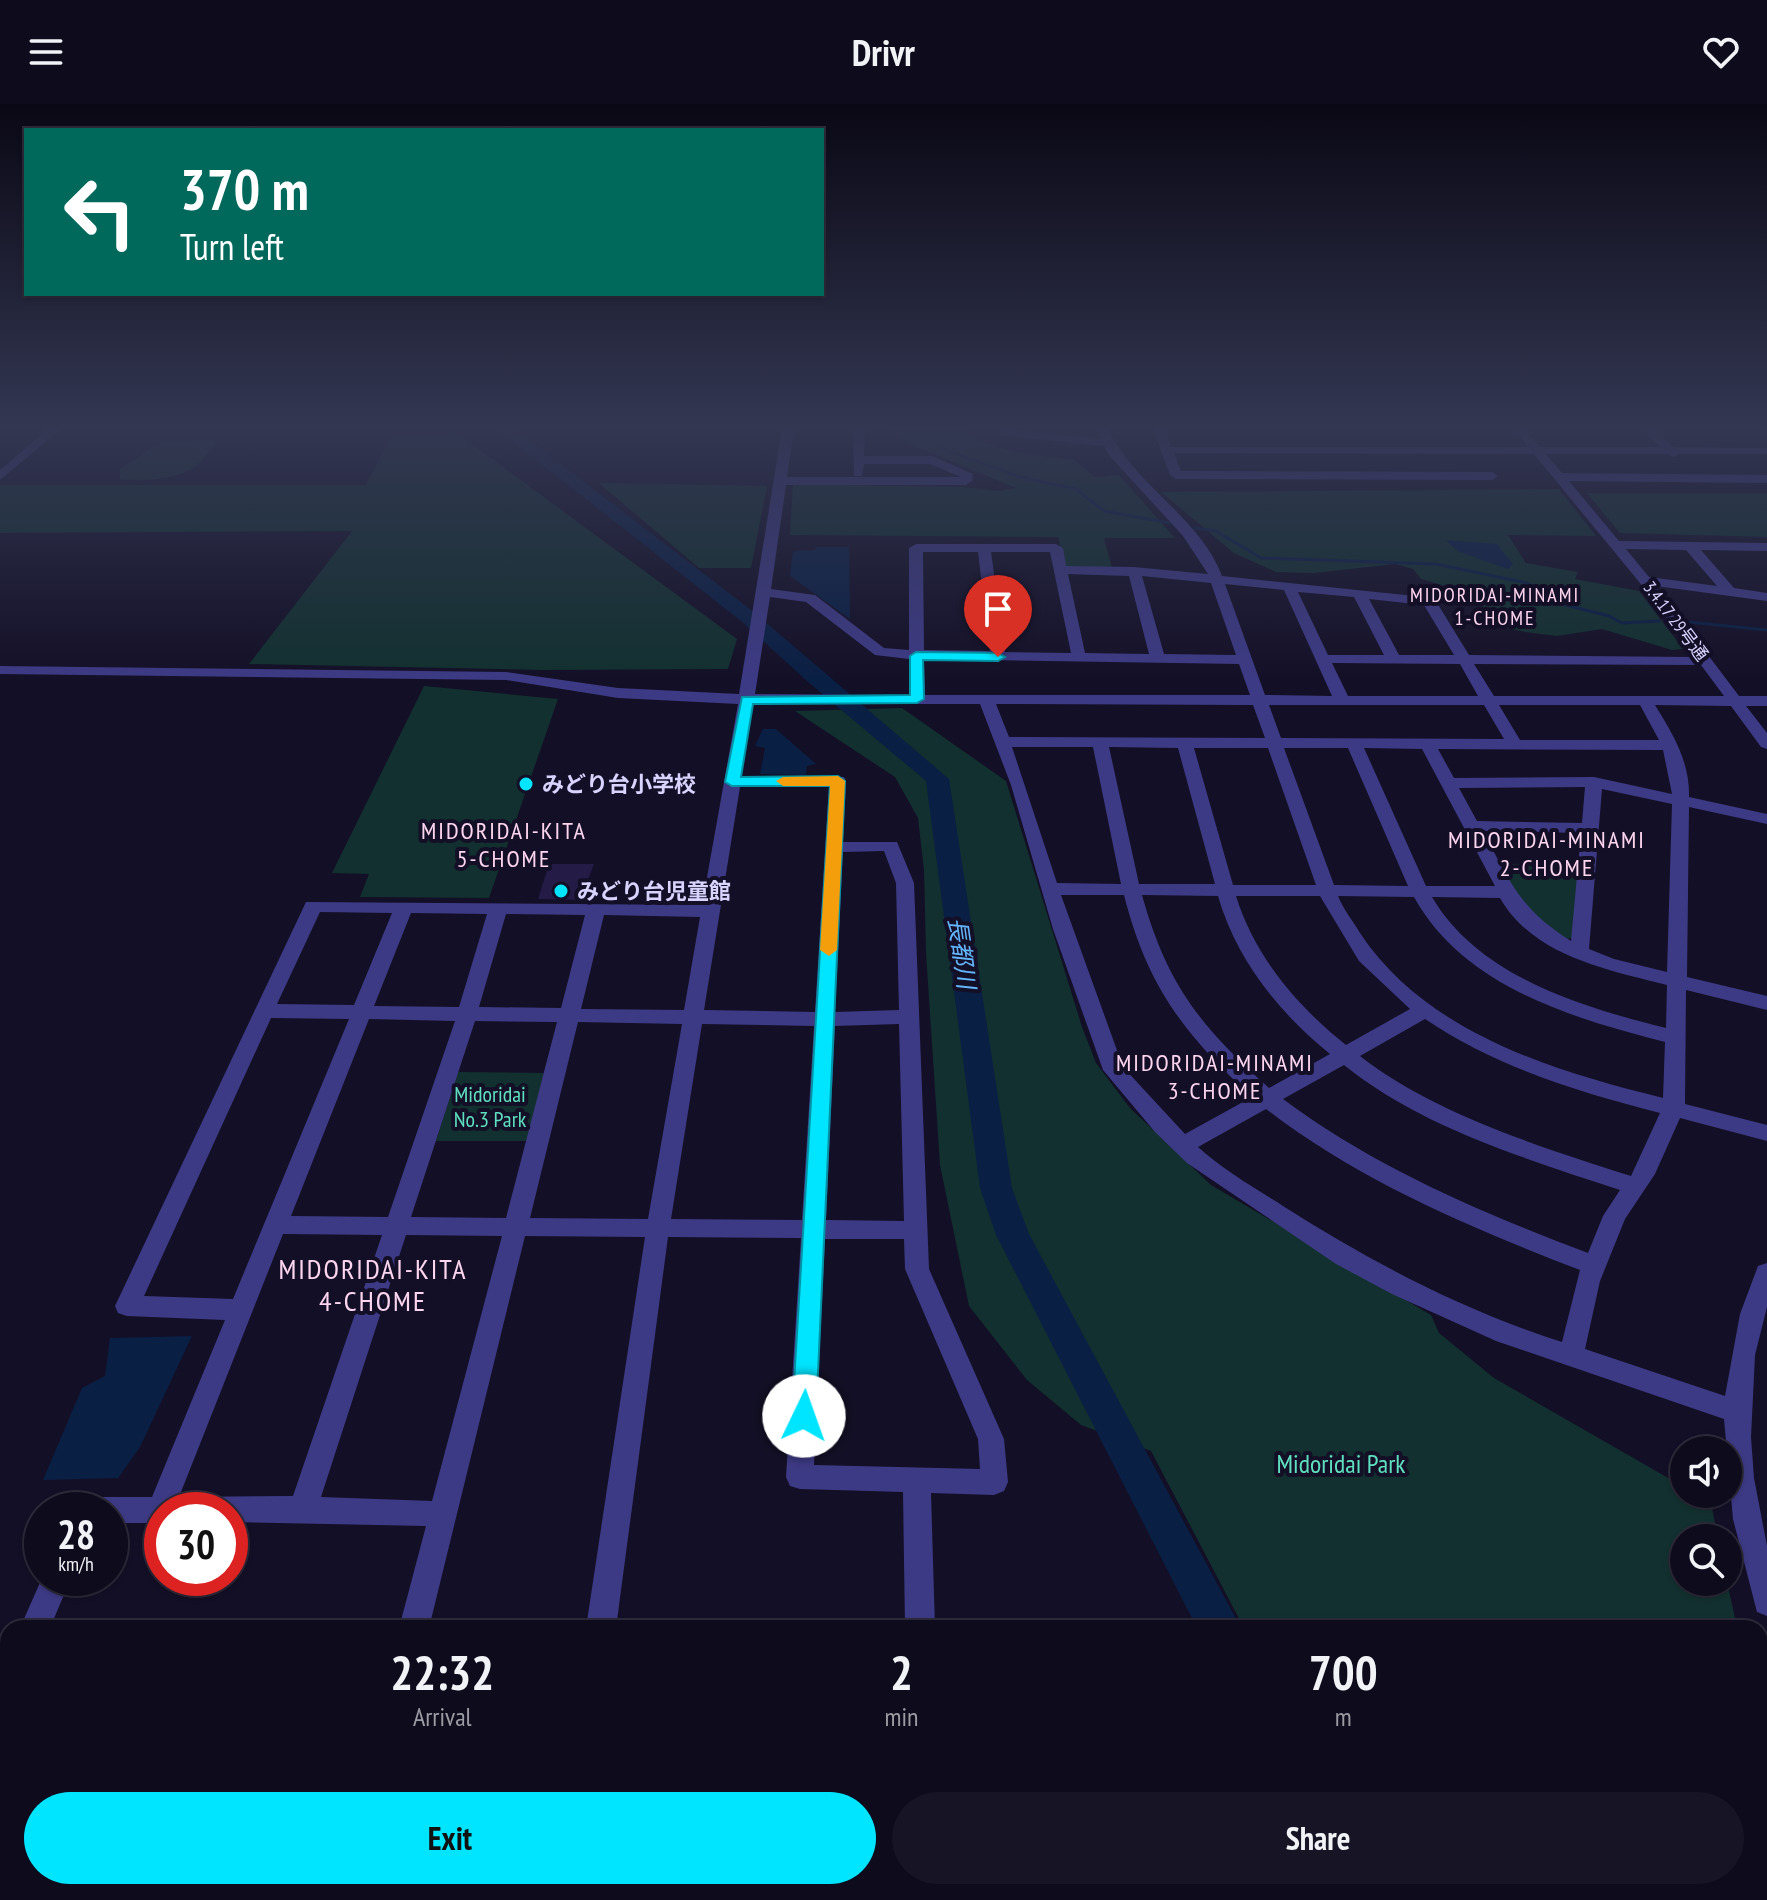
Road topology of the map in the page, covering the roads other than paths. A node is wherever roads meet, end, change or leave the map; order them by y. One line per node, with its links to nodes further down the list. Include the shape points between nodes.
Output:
1 (775, 513): 14 (street)
2 (1169, 513): 10 (street, via 1212,567)
3 (1590, 513): 4 (street, 3.4.17 29号通)
4 (1617, 545): 5 (street); 11 (street, 3.4.17 29号通)
5 (1690, 546): 6 (street); 13 (street)
6 (1767, 547)
7 (984, 548): 8 (street, via 1056,548); 17 (street, via 916,548); 18 (street)
8 (1062, 570): 9 (street); 19 (street)
9 (1134, 571): 10 (street); 20 (street)
10 (1216, 580): 12 (street); 22 (street)
11 (1645, 580): 13 (street); 25 (street, 3.4.17 29号通)
12 (1289, 587): 15 (street); 21 (street)
13 (1729, 591): 16 (street)
14 (764, 592): 17 (street, via 810,598 880,652); 29 (street)
15 (1359, 594): 23 (street); 24 (street, via 1429,601)
16 (1767, 597)
17 (916, 656): 18 (street); 27 (street)
18 (998, 657): 19 (street)
19 (1079, 658): 20 (street)
20 (1158, 659): 22 (street)
21 (1323, 659): 23 (street); 31 (street)
22 (1244, 660): 30 (street)
23 (1394, 660): 24 (street)
24 (1465, 660): 25 (street); 32 (street)
25 (1707, 661): 34 (street, 3.4.17 29号通)
26 (0, 670): 29 (street, via 506,676 657,697)
27 (917, 699): 28 (street); 29 (street)
28 (986, 699): 30 (street); 39 (street)
29 (747, 700): 45 (street)
30 (1257, 700): 31 (street); 38 (street)
31 (1342, 700): 32 (street)
32 (1490, 701): 33 (street); 42 (street)
33 (1645, 701): 34 (street); 44 (street)
34 (1737, 701): 35 (street); 43 (street, 3.4.17 29号通)
35 (1767, 701)
36 (1100, 741): 37 (street); 39 (street); 54 (street)
37 (1184, 741): 38 (street); 55 (street)
38 (1273, 741): 40 (street); 56 (street)
39 (1003, 742): 53 (street)
40 (1353, 742): 41 (street); 57 (street)
41 (1427, 743): 42 (street); 47 (street)
42 (1515, 744): 44 (street)
43 (1767, 744)
44 (1671, 745): 48 (street, via 1678,761)
45 (732, 782): 52 (street, via 838,781); 62 (street)
46 (1594, 782): 47 (street); 48 (street); 51 (street)
47 (1448, 783): 50 (street)
48 (1681, 800): 49 (street); 64 (street)
49 (1767, 819)
50 (1470, 826): 51 (street); 58 (street)
51 (1592, 829): 63 (street)
52 (834, 847): 72 (street, via 891,846 905,883); 73 (street)
53 (1049, 889): 54 (street); 79 (street, via 1114,1070)
54 (1131, 889): 55 (street); 76 (street, via 1176,1002)
55 (1225, 889): 56 (street); 75 (street, via 1236,925 1266,975)
56 (1326, 889): 57 (street); 66 (street, via 1364,956)
57 (1420, 891): 58 (street); 74 (street, via 1462,945 1510,978 1582,1012)
58 (1506, 892): 63 (street, via 1528,921)
59 (404, 907): 60 (street); 67 (street, via 313,906); 68 (street)
60 (498, 909): 61 (street); 69 (street)
61 (596, 910): 62 (street); 70 (street)
62 (711, 911): 71 (street)
63 (1579, 953): 64 (street)
64 (1676, 981): 65 (street); 74 (street)
65 (1767, 1003)
66 (1425, 1010): 75 (street); 77 (street, via 1530,1066)
67 (264, 1011): 68 (street); 89 (street, via 127,1306)
68 (361, 1012): 69 (street); 81 (street)
69 (467, 1014): 70 (street); 82 (street)
70 (569, 1015): 71 (street); 83 (street)
71 (693, 1017): 73 (street); 84 (street)
72 (909, 1017): 73 (street); 86 (street)
73 (825, 1019): 85 (street)
74 (1675, 1038): 77 (street)
75 (1345, 1055): 76 (street); 80 (street, via 1451,1119)
76 (1266, 1098): 79 (street); 87 (street, via 1340,1150 1422,1196)
77 (1674, 1107): 78 (street); 80 (street)
78 (1767, 1133)
79 (1183, 1145): 90 (street, via 1240,1190 1344,1257 1443,1308)
80 (1635, 1186): 87 (street, via 1615,1216)
81 (275, 1225): 82 (street); 89 (street)
82 (397, 1226): 83 (street); 95 (street)
83 (515, 1227): 84 (street); 96 (street)
84 (658, 1227): 85 (street); 101 (street)
85 (814, 1230): 86 (street); 92 (street, via 800,1477)
86 (916, 1230): 92 (street, via 917,1269 991,1439 994,1482)
87 (1595, 1266): 90 (street)
88 (1767, 1273): 91 (street, via 1750,1318 1736,1389)
89 (241, 1310): 93 (street)
90 (1571, 1356): 91 (street)
91 (1737, 1412): 98 (street, via 1744,1504)
92 (917, 1480): 102 (street)
93 (167, 1492)
94 (248, 1509): 95 (street)
95 (303, 1509): 96 (street)
96 (443, 1514): 100 (street)
97 (49, 1596): 99 (street)
98 (1767, 1602)
99 (39, 1620)
100 (416, 1620)
101 (602, 1620)
102 (920, 1620)

